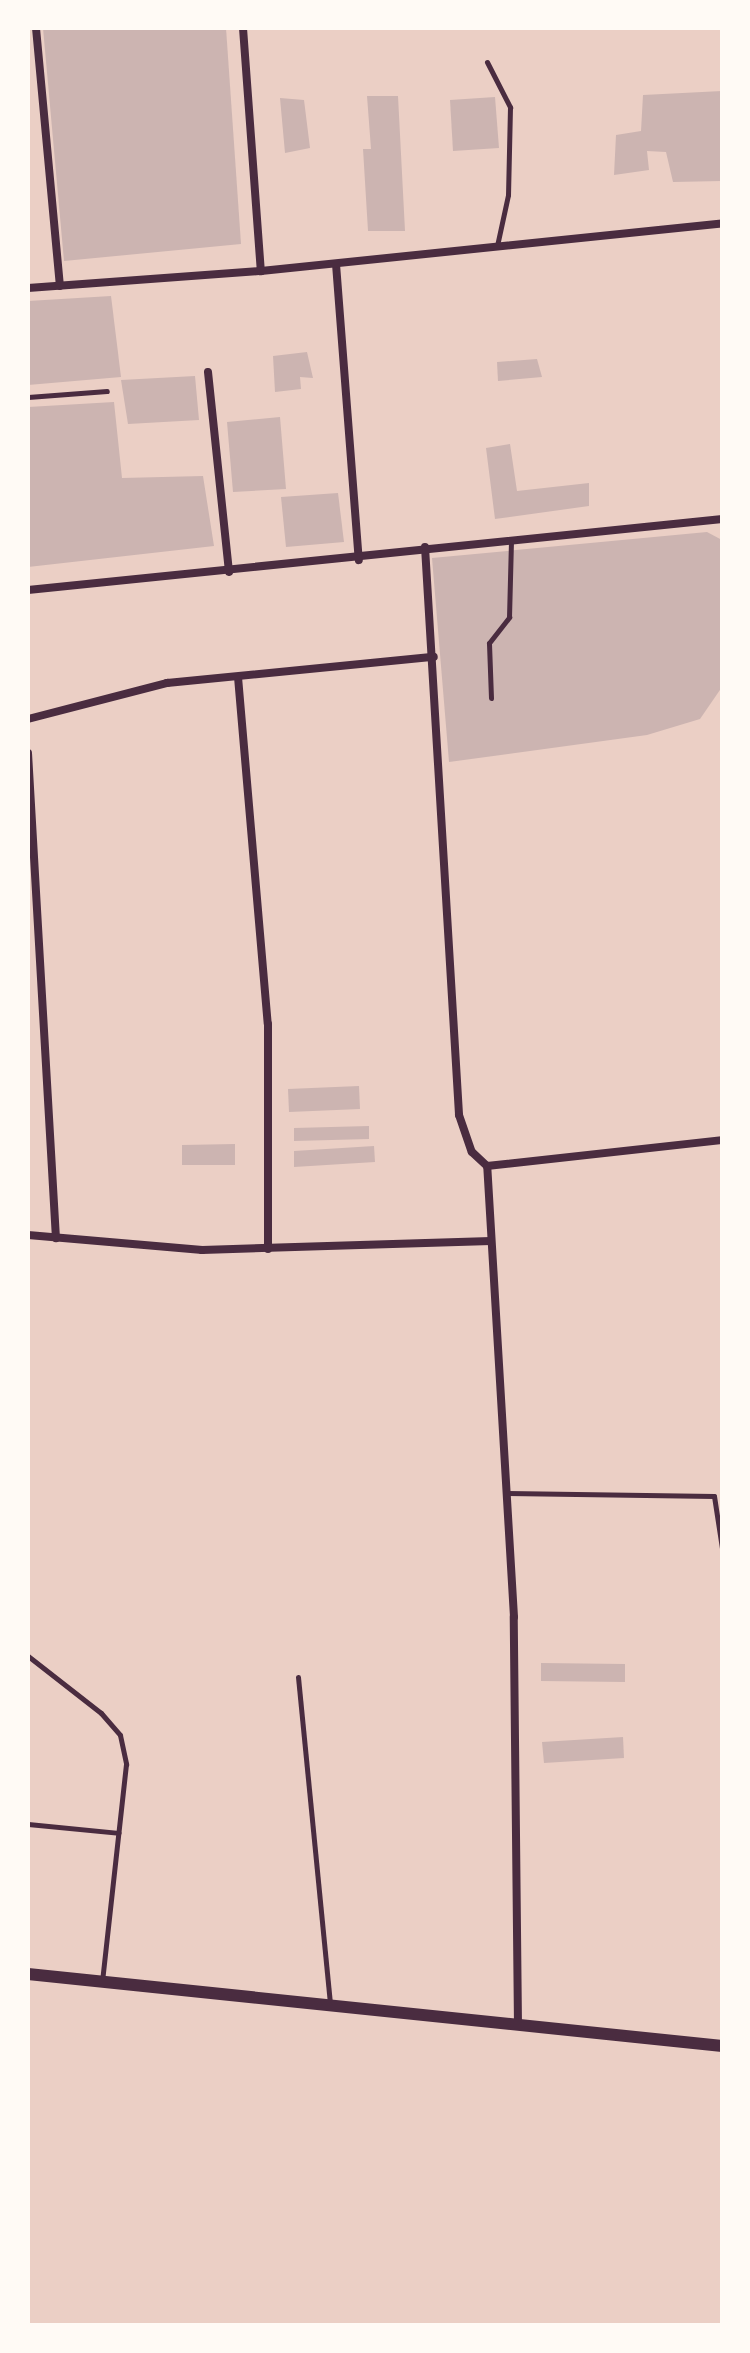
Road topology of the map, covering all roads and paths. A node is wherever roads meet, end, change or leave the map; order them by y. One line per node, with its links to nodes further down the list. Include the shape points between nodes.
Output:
1 (36, 28): 8 (street)
2 (243, 28): 7 (street)
3 (487, 62): 5 (lane, via 510,107 508,195)
4 (722, 223): 5 (street)
5 (497, 247): 6 (street)
6 (336, 264): 7 (street); 16 (street)
7 (261, 271): 8 (street)
8 (60, 286): 9 (street)
9 (28, 288)
10 (208, 372): 17 (street)
11 (107, 391): 12 (lane)
12 (28, 397)
13 (722, 519): 14 (street)
14 (511, 539): 15 (street); 21 (lane, via 509,617 489,643)
15 (425, 547): 16 (street); 19 (street)
16 (359, 560): 17 (street)
17 (229, 572): 18 (street)
18 (28, 590)
19 (434, 657): 20 (street); 25 (street, via 459,1115 472,1152)
20 (238, 677): 22 (street, via 167,683); 29 (street, via 268,1024)
21 (491, 698)
22 (28, 719)
23 (28, 753): 27 (street)
24 (722, 1140): 25 (street)
25 (487, 1166): 28 (street)
26 (28, 1235): 27 (street)
27 (56, 1238): 29 (street, via 202,1250)
28 (491, 1241): 29 (street); 30 (street)
29 (268, 1249)
30 (506, 1493): 31 (lane, via 714,1496); 39 (street, via 514,1617)
31 (722, 1548)
32 (28, 1656): 35 (lane, via 101,1713 120,1735 126,1764)
33 (298, 1677): 38 (lane)
34 (28, 1824): 35 (lane)
35 (119, 1833): 37 (lane)
36 (28, 1974): 37 (street)
37 (102, 1982): 38 (street)
38 (330, 2006): 39 (street)
39 (518, 2026): 40 (street)
40 (722, 2046)

